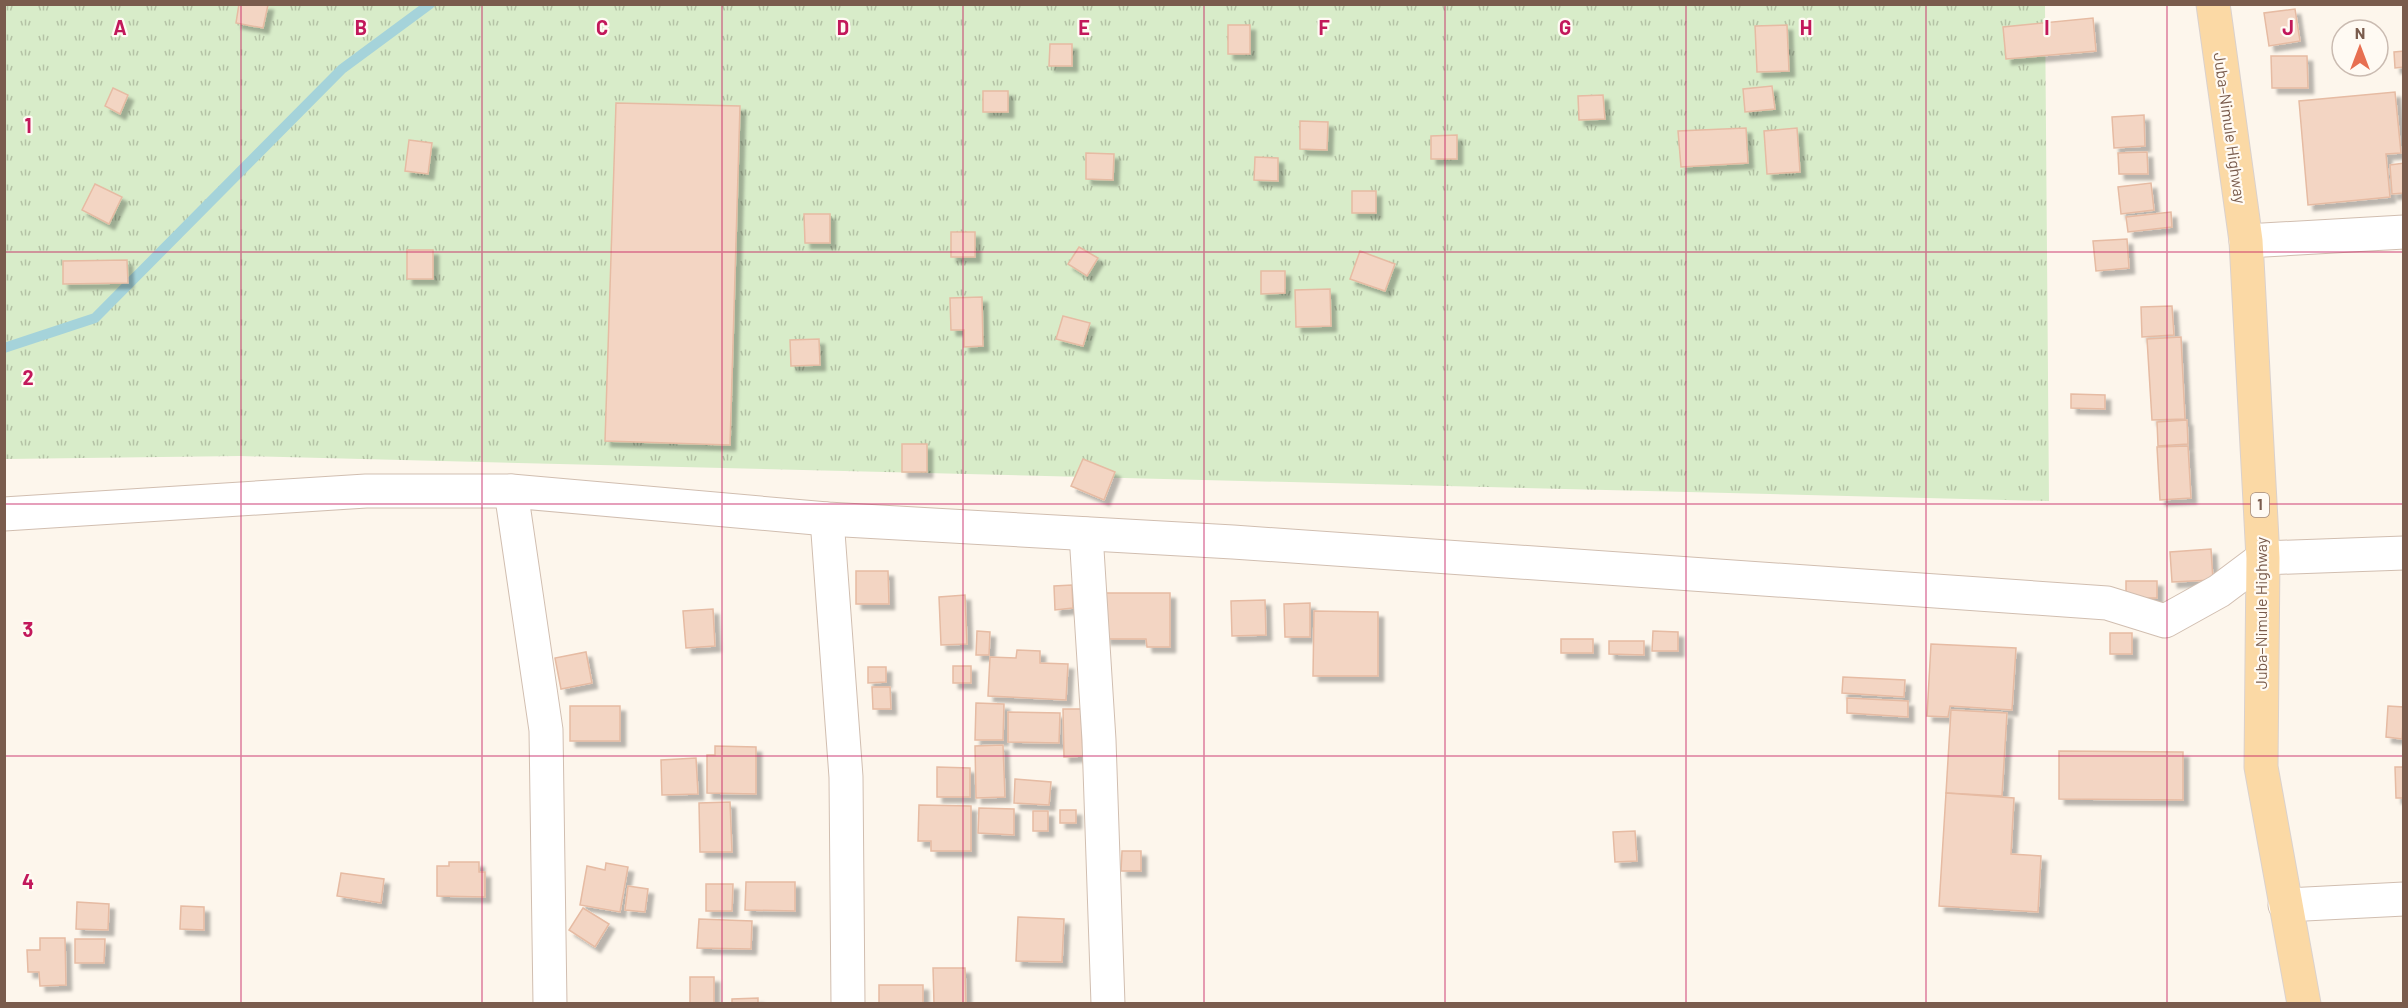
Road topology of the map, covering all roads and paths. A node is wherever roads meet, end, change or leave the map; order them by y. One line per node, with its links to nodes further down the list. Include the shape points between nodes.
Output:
1 (2213, 4): 3 (main road, Juba–Nimule Highway / 1)
2 (2403, 232): 3 (street)
3 (2246, 241): 9 (main road, Juba–Nimule Highway / 1)
4 (511, 491): 5 (street, via 366,491); 6 (street); 12 (street, via 546,730)
5 (4, 514)
6 (827, 519): 7 (street); 13 (street, via 846,777)
7 (1086, 534): 9 (street, via 2108,603 2165,621 2219,591); 14 (street, via 1099,740)
8 (2403, 553): 9 (street)
9 (2263, 558): 11 (main road, Juba–Nimule Highway / 1, via 2260,767)
10 (2403, 899): 11 (street)
11 (2285, 905): 15 (main road, Juba–Nimule Highway / 1)
12 (550, 1004)
13 (848, 1004)
14 (1108, 1004)
15 (2304, 1004)

